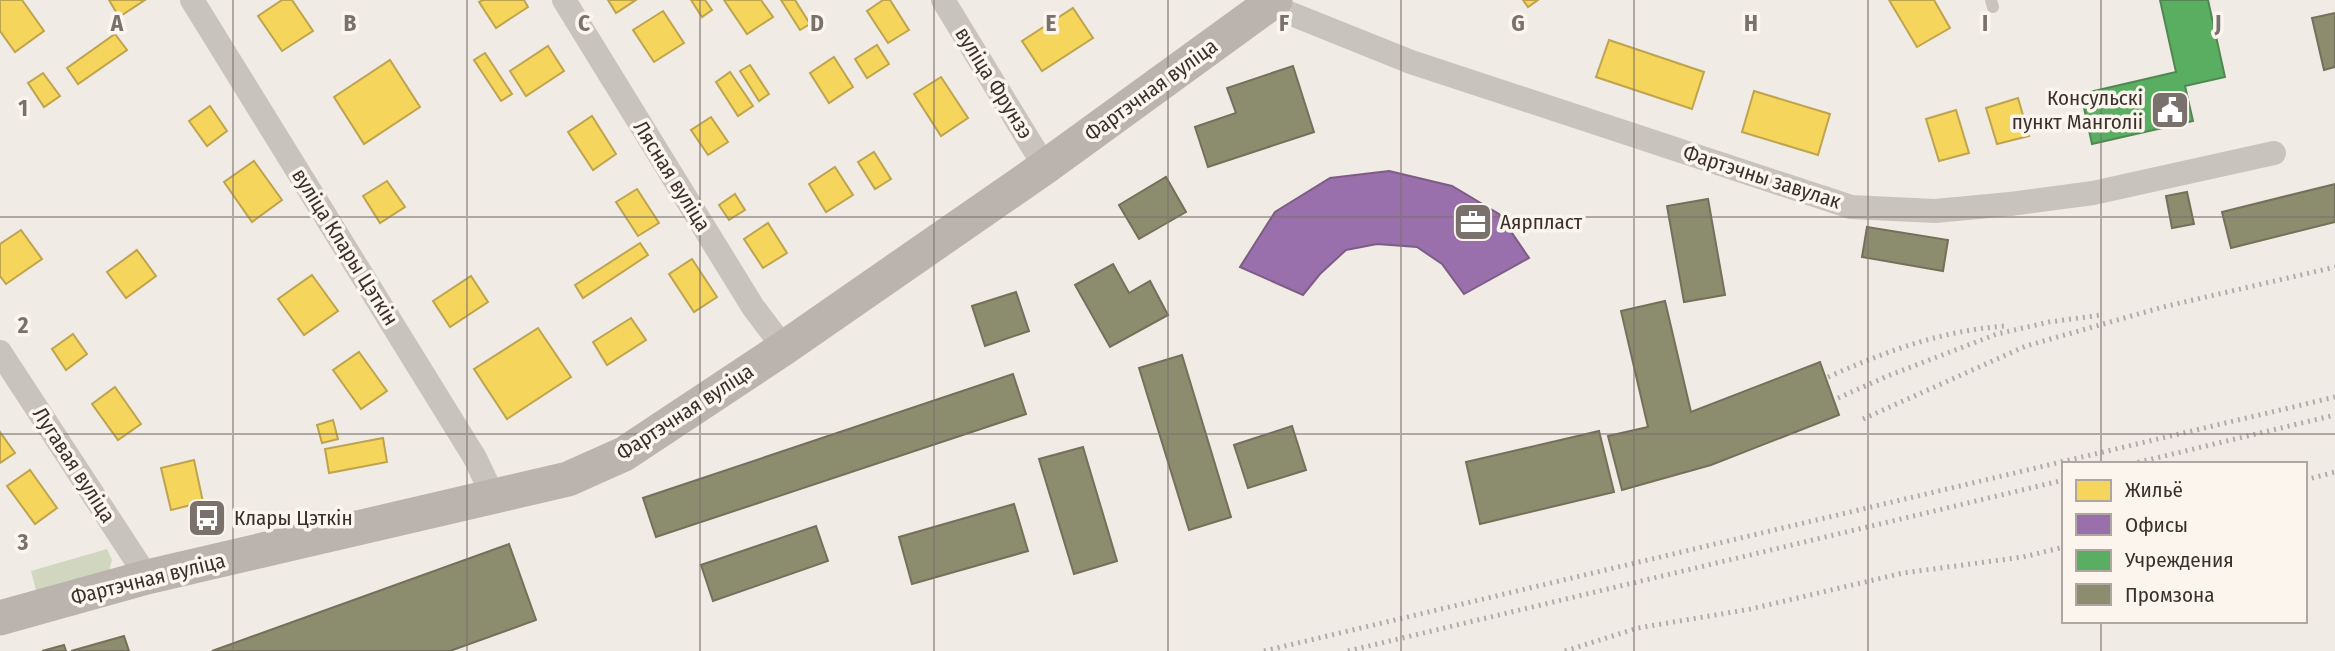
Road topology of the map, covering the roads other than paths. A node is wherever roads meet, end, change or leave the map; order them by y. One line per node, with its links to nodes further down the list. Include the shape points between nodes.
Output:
1 (192, 0): 9 (street, вуліца Клары Цэткін, via 475,458)
2 (564, 0): 7 (street, Лясная вуліца, via 753,307)
3 (943, 0): 6 (street, вуліца Фрунзэ)
4 (1272, 2): 5 (street, Фартэчны завулак, via 1411,62 1851,207 1935,211 2010,204 2094,193); 6 (main road, Фартэчная вуліца)
5 (2274, 153)
6 (1045, 167): 7 (main road, Фартэчная вуліца)
7 (784, 348): 9 (main road, Фартэчная вуліца, via 624,454 568,479)
8 (0, 352): 10 (street, Лугавая вуліца)
9 (493, 496): 10 (main road, Фартэчная вуліца)
10 (147, 577): 11 (main road, Фартэчная вуліца)
11 (0, 618)

